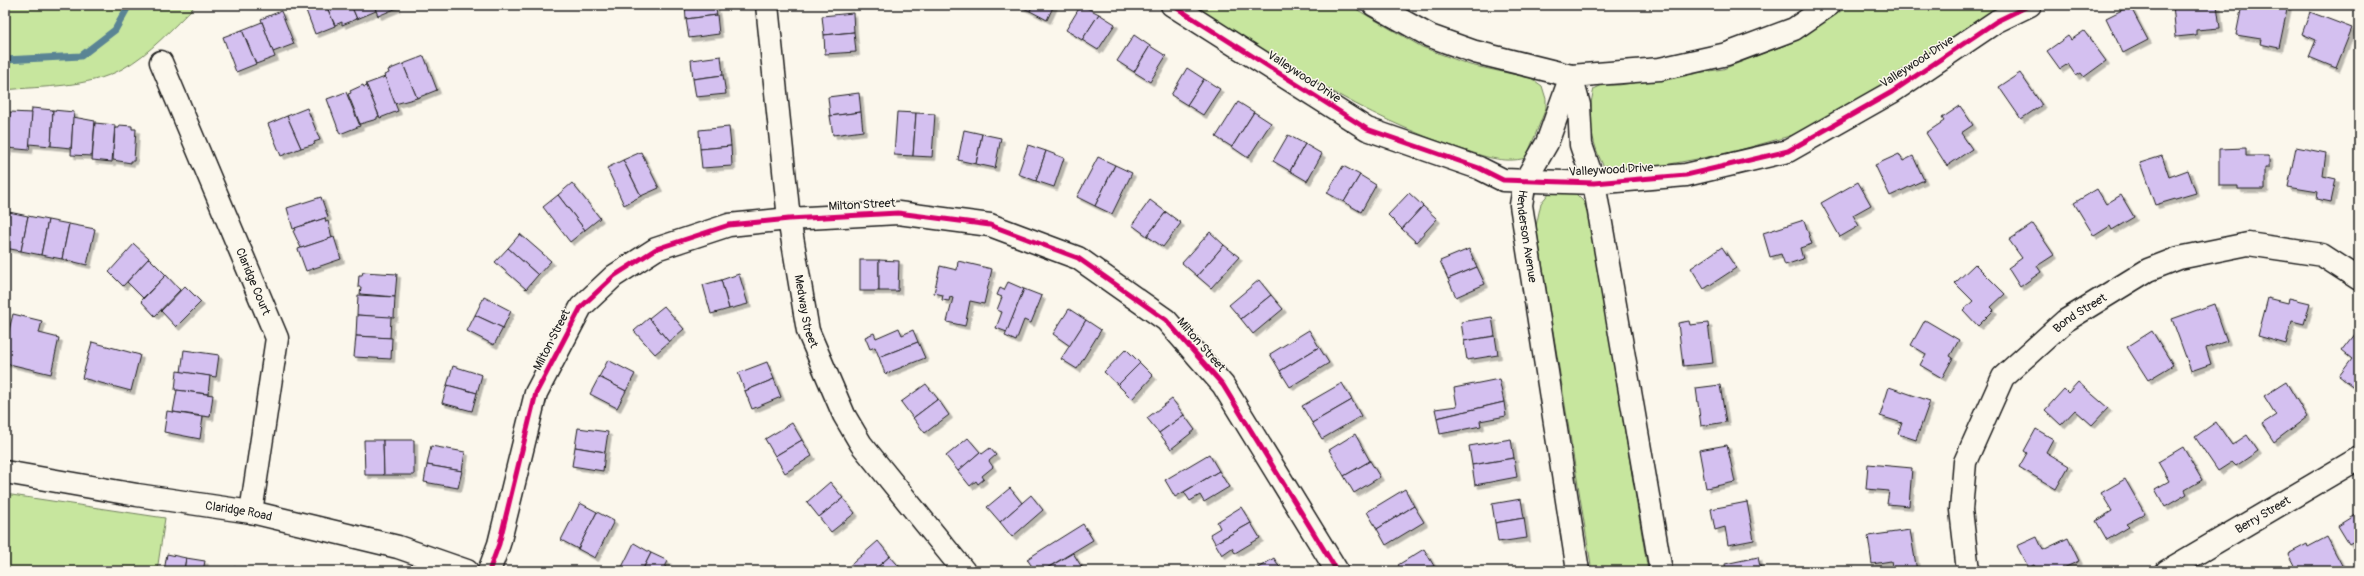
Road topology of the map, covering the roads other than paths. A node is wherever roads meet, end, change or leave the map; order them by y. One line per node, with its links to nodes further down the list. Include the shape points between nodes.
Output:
1 (767, 5): 10 (street, Medway Street)
2 (1172, 5): 8 (street, Valleywood Drive, via 1366,129 1479,168 1503,180)
3 (1374, 5): 7 (street, via 1430,36 1475,52)
4 (1829, 5): 7 (street, via 1794,29 1727,54 1660,69)
5 (2030, 5): 9 (street, Valleywood Drive, via 1997,21 1892,92 1788,151 1686,175)
6 (161, 62): 14 (street, Claridge Court, via 277,338)
7 (1570, 76): 8 (street, Henderson Avenue, via 1547,143); 9 (street, via 1579,105 1581,145)
8 (1525, 181): 9 (street, Valleywood Drive); 19 (street, Henderson Avenue, via 1521,205)
9 (1594, 183): 20 (street)
10 (789, 219): 16 (street, Milton Street, via 729,225 656,249 614,276 581,307 536,393 499,544); 17 (street, Medway Street, via 808,332 844,415 861,444); 18 (street, Milton Street, via 898,213 990,225 1078,258 1166,320 1223,385)
11 (2359, 279): 21 (street, Bond Street, via 2322,255 2248,244 2179,258 2148,270 2065,321 2003,377 1965,462 1961,510)
12 (2359, 458): 22 (street, Berry Street)
13 (5, 472): 14 (street, Claridge Road)
14 (251, 512): 15 (street, Claridge Road, via 398,547)
15 (467, 571)
16 (489, 571)
17 (964, 571)
18 (1337, 571)
19 (1577, 571)
20 (1661, 571)
21 (1968, 571)
22 (2167, 571)

